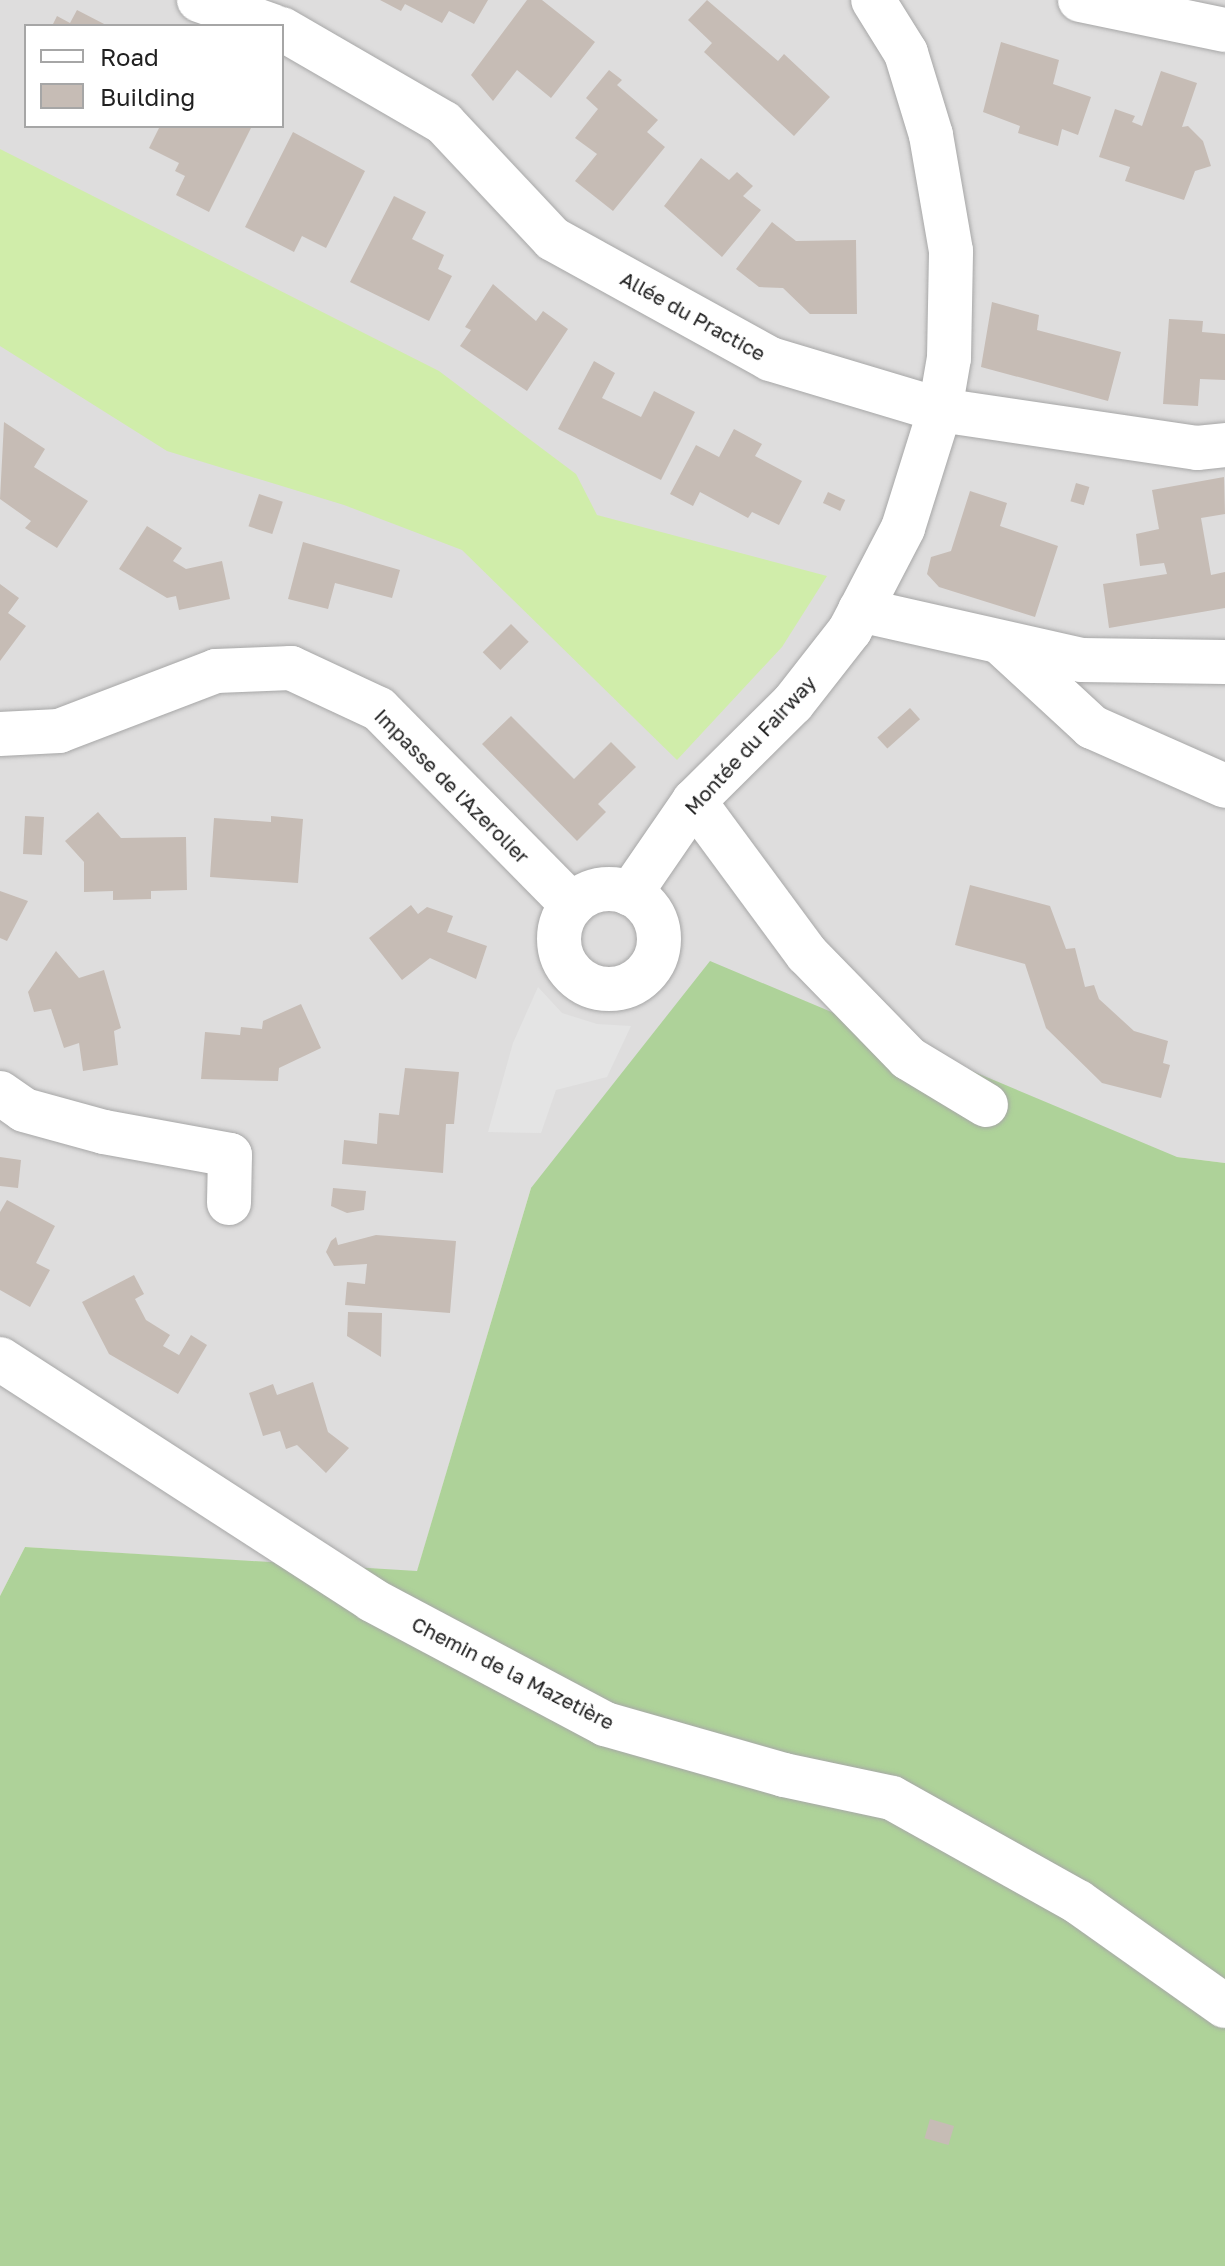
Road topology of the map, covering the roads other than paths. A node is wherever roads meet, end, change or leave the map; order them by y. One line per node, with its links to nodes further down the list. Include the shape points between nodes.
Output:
1 (199, 0): 4 (street)
2 (873, 0): 7 (street, Montée du Fairway, via 906,53 931,135 951,251 949,358)
3 (1080, 0): 6 (street)
4 (267, 24)
5 (284, 30): 7 (street, Allée du Practice, via 444,123 553,239 770,359)
6 (1225, 30)
7 (940, 410): 8 (street, Allée du Practice, via 1197,448); 9 (street, Montée du Fairway, via 903,528)
8 (1225, 445)
9 (860, 610): 10 (street); 14 (street, Montée du Fairway, via 793,703)
10 (1001, 643): 11 (street, via 1081,660); 13 (street, via 1092,727)
11 (1219, 670)
12 (0, 734): 16 (street, Impasse de l'Azerolier, via 59,731 216,671 291,668 379,709)
13 (1225, 786)
14 (694, 801): 15 (street, Montée du Fairway); 18 (street, via 817,964 908,1058)
15 (630, 894): 16 (street, via 599,890); 16 (street, via 654,917 658,949 641,977 610,989 579,979 564,959 558,935)
16 (572, 905)
17 (0, 1093): 19 (street, via 24,1110 104,1132 230,1155)
18 (986, 1105)
19 (229, 1203)
20 (0, 1359): 21 (street, Chemin de la Mazetière, via 372,1600 605,1724 784,1775 892,1798 1078,1902)
21 (1225, 2006)

